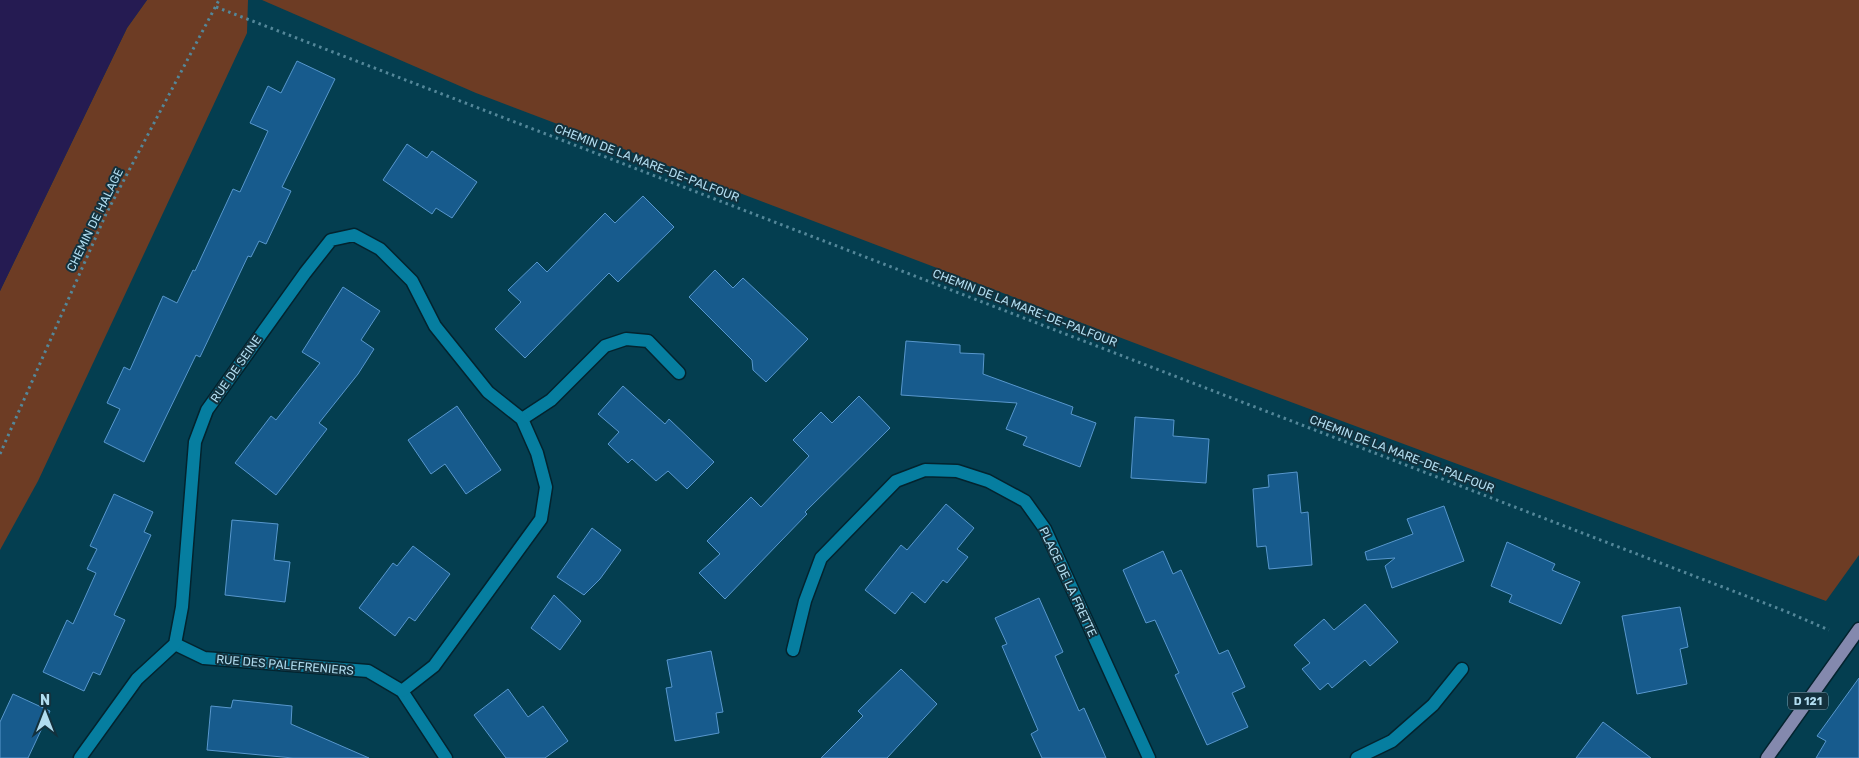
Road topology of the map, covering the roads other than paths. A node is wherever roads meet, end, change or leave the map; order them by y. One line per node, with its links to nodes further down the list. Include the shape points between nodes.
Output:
1 (679, 373): 2 (street, via 648,341 626,339 605,346 552,400)
2 (522, 419): 4 (street, RUE DE SEINE, via 488,392 435,326 412,281 380,249 354,235 331,240 207,410 195,442 182,607); 7 (street, RUE DE SEINE, via 537,453 546,487 542,519 434,666)
3 (1859, 629): 12 (main road, D 121)
4 (175, 644): 7 (street, RUE DES PALEFRENIERS, via 204,658 368,671); 8 (street, via 137,679)
5 (793, 650): 10 (street, PLACE DE LA FRETTE, via 804,601 821,558 896,481 926,470 957,471 988,481 1025,501 1045,529)
6 (1462, 669): 11 (street, via 1433,705 1392,741)
7 (402, 692): 9 (street, RUE DES PALEFRENIERS)
8 (80, 758)
9 (446, 758)
10 (1149, 758)
11 (1358, 758)
12 (1767, 758)

